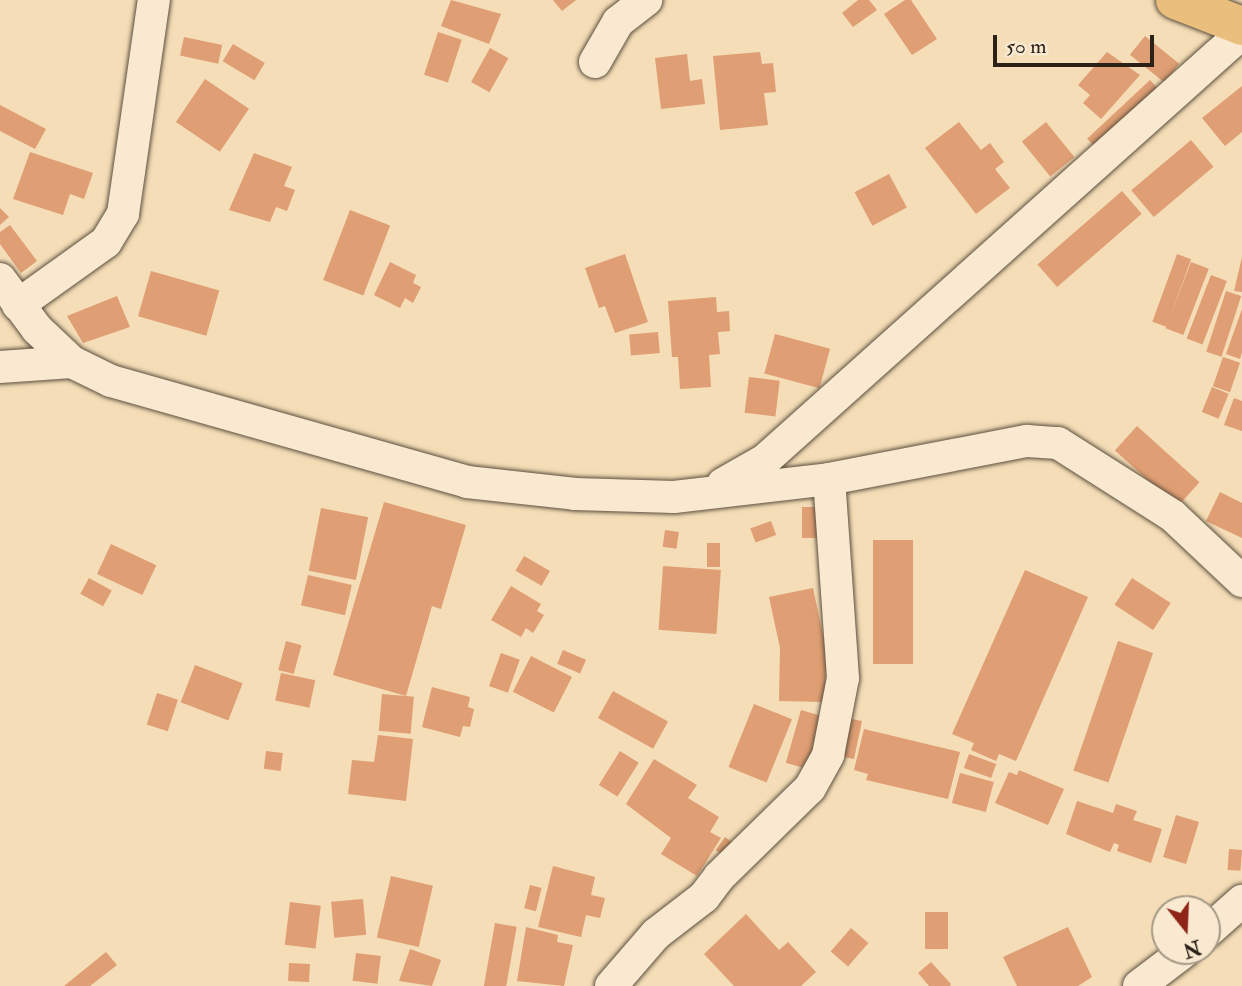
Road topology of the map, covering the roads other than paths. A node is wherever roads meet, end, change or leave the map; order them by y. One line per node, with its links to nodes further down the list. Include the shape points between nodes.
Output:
1 (153, 0): 8 (street, via 123,214 106,242)
2 (646, 0): 6 (street, via 618,22)
3 (1175, 0): 4 (main road)
4 (1242, 26)
5 (1242, 33): 11 (street)
6 (595, 62)
7 (0, 279): 8 (street)
8 (18, 305): 9 (street)
9 (72, 362): 10 (street); 14 (street, via 149,393 467,482 575,494 674,497)
10 (0, 367)
11 (785, 443): 13 (street, via 777,466 781,475); 14 (street, via 765,460)
12 (829, 479): 13 (street); 15 (street, via 966,450 1027,441 1058,443 1173,516); 19 (street, via 843,678 828,755 810,788 704,897 656,934)
13 (793, 480): 14 (street)
14 (705, 493)
15 (1242, 581)
16 (1242, 901): 17 (street)
17 (1221, 920)
18 (1167, 965): 20 (street)
19 (611, 986)
20 (1139, 986)

